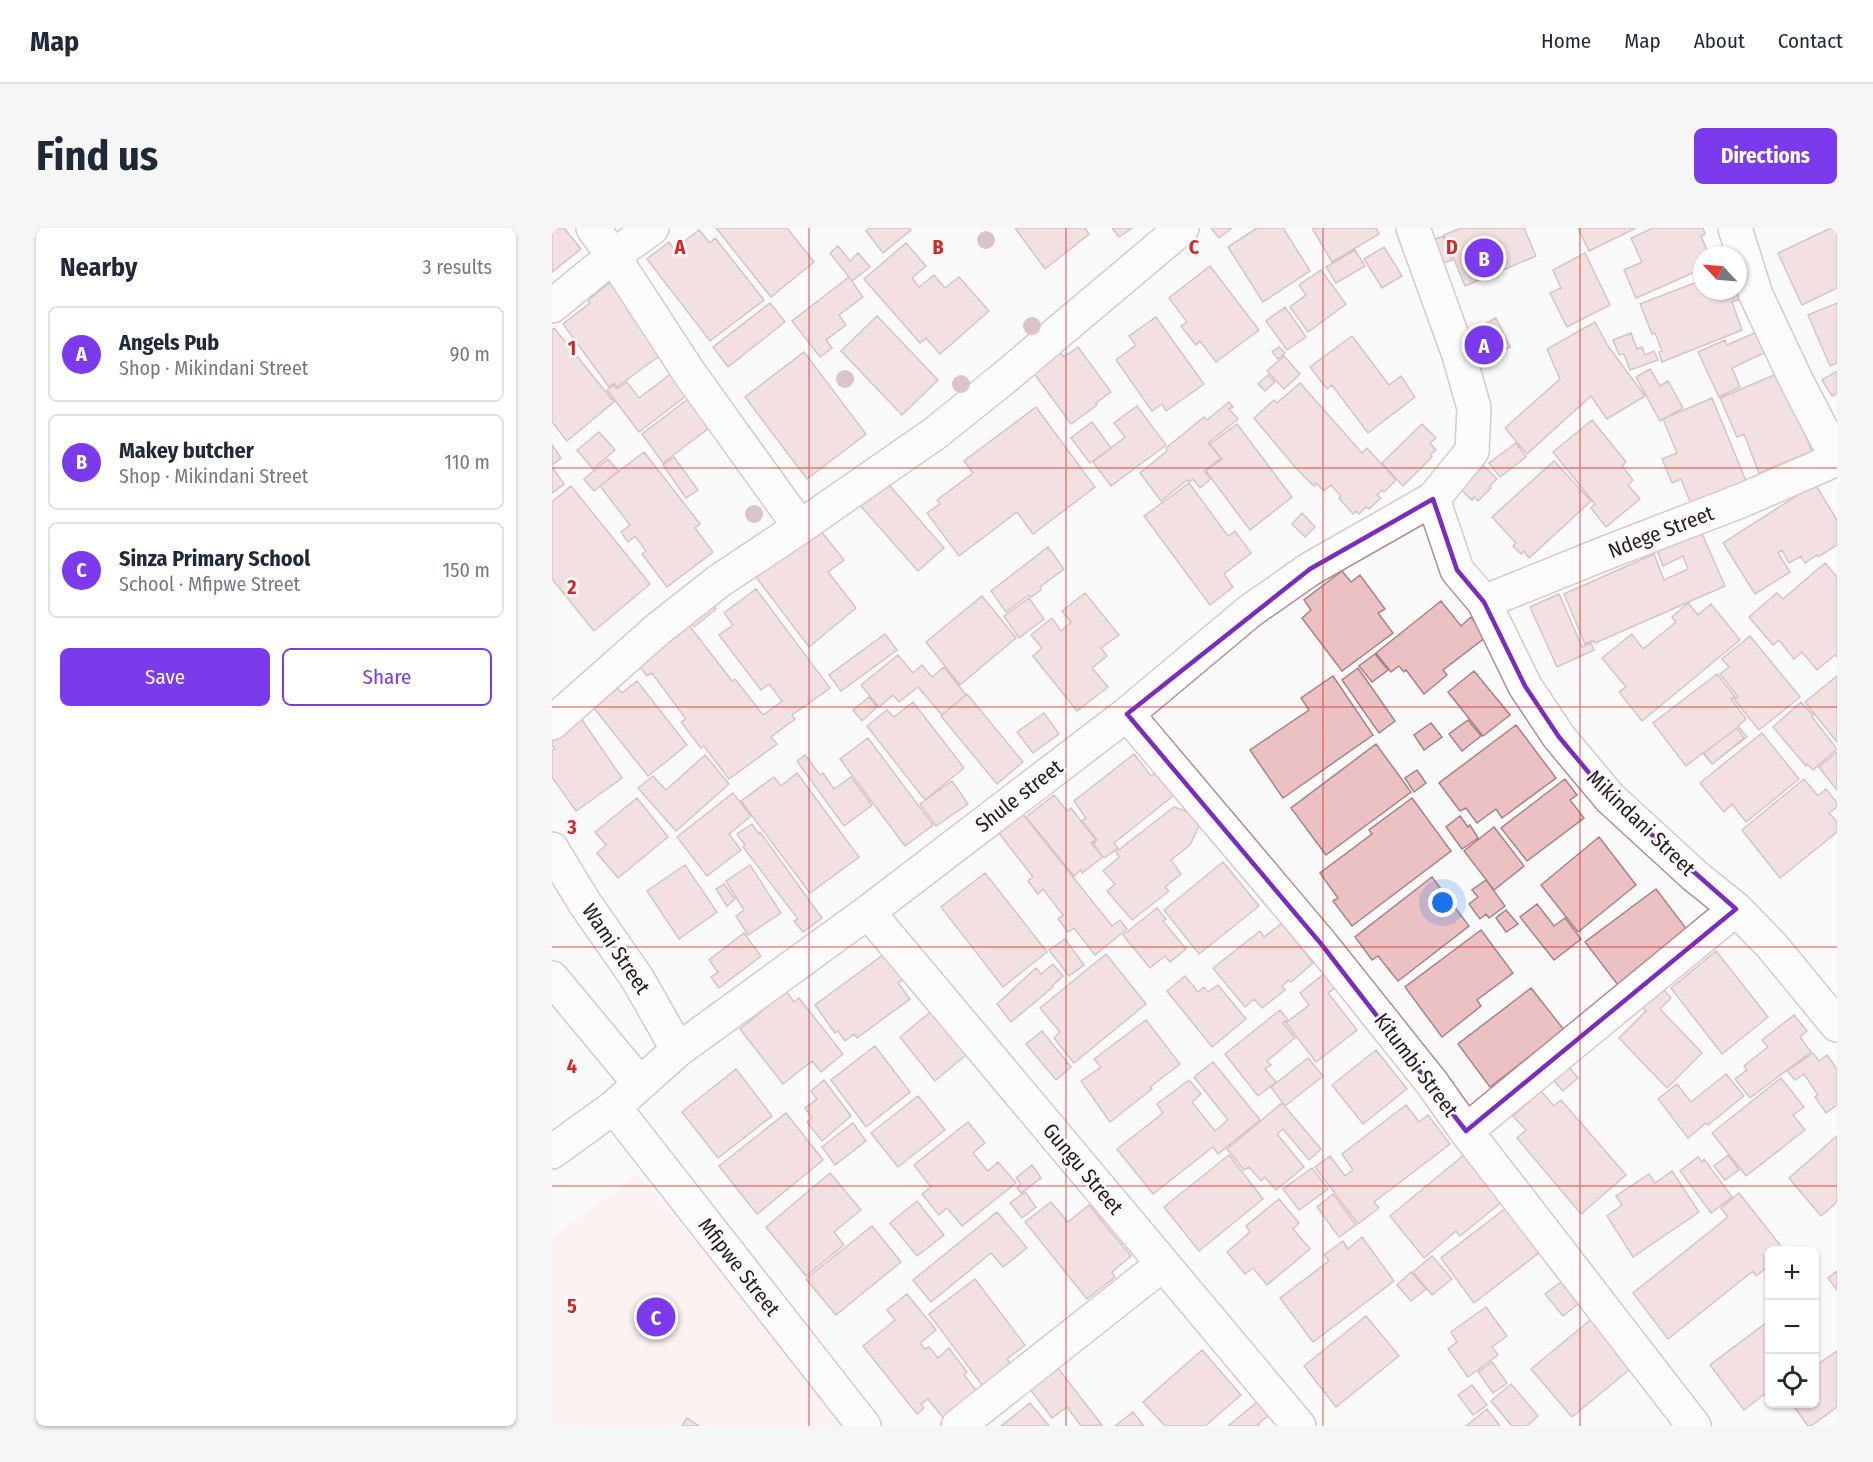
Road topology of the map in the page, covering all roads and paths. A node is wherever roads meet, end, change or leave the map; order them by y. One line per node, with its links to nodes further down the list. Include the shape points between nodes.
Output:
1 (593, 228): 6 (street)
2 (652, 228): 6 (street)
3 (1182, 228): 10 (street, via 934,434)
4 (1413, 228): 9 (street, via 1474,408 1472,451)
5 (1735, 228): 8 (street, via 1756,295)
6 (613, 256): 7 (street); 10 (street, via 690,374)
7 (552, 306)
8 (1837, 459): 11 (street, Ndege Street)
9 (1433, 499): 11 (street, Mikindani Street, via 1457,570); 12 (street, Shule street, via 1310,569 1250,611)
10 (800, 527): 13 (street, via 658,629)
11 (1484, 602): 15 (street, Mikindani Street, via 1525,686 1559,737 1610,798)
12 (1127, 714): 16 (street, Shule street); 22 (street, Kitumbi Street, via 1322,945)
13 (552, 723)
14 (552, 849): 19 (street, Wami Street, via 637,978)
15 (1736, 909): 18 (street, Mikindani Street); 22 (street)
16 (868, 912): 19 (street, Shule street); 24 (street, Gungu Street)
17 (552, 978): 20 (street)
18 (1837, 1025)
19 (678, 1050): 20 (street, Shule street)
20 (640, 1084): 21 (street, Shule street)
21 (614, 1107): 23 (street, Shule street); 25 (street, Mfipwe Street)
22 (1466, 1131): 28 (street, Kitumbi Street)
23 (552, 1152)
24 (1163, 1264): 26 (street); 27 (street, Gungu Street)
25 (864, 1426)
26 (958, 1426)
27 (1299, 1426)
28 (1694, 1426)

